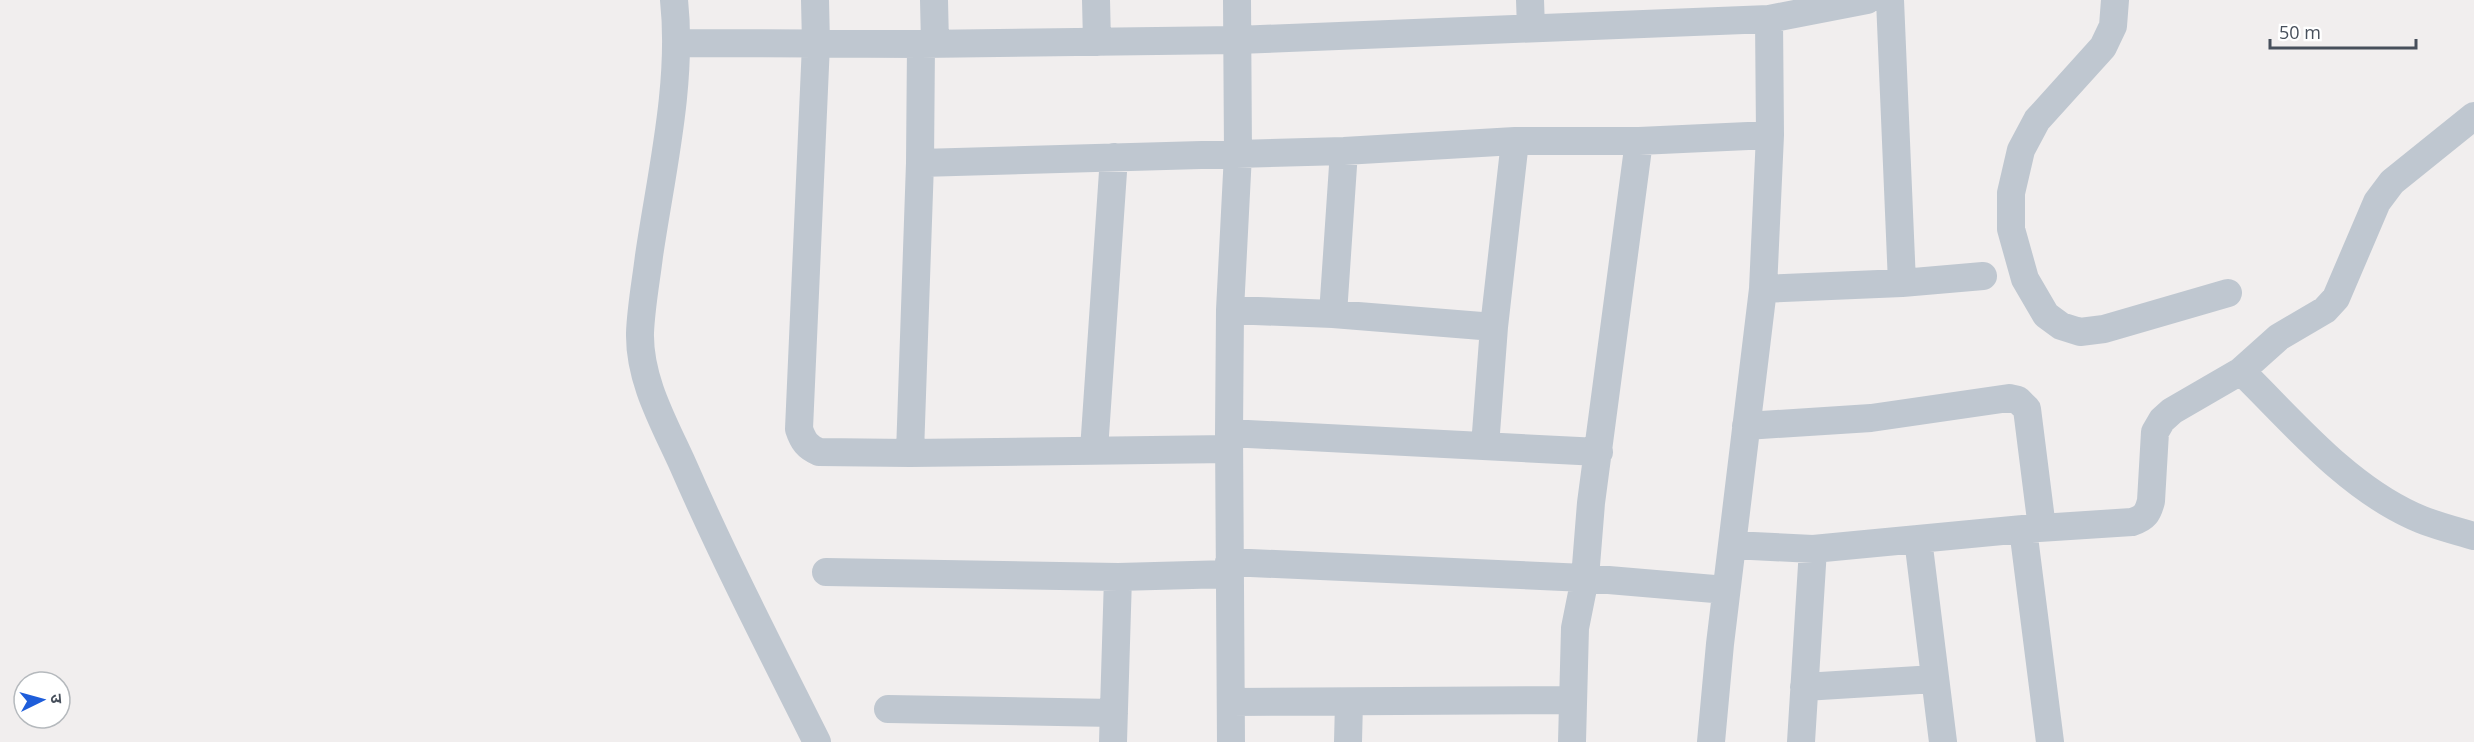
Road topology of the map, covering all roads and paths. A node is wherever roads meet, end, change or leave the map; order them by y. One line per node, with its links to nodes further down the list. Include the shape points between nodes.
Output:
1 (674, 0): 15 (street)
2 (815, 0): 16 (street)
3 (934, 0): 17 (street)
4 (1096, 0): 14 (street)
5 (1237, 0): 13 (street)
6 (1868, 0): 9 (street)
7 (1890, 0): 27 (street)
8 (2115, 0): 29 (street, via 2113,26 2103,47 2037,120 2021,150 2011,193 2011,229 2025,279 2046,315 2061,326 2080,332 2104,329)
9 (1830, 4): 12 (street)
10 (1652, 11): 11 (street); 12 (street)
11 (1531, 14): 13 (street)
12 (1768, 19): 19 (street)
13 (1237, 40): 14 (street); 23 (street)
14 (1097, 42): 17 (street)
15 (676, 43): 16 (street); 57 (street, via 640,333 642,359 649,389 719,548)
16 (816, 44): 17 (street); 39 (street, via 799,429 809,448 819,452)
17 (928, 44): 25 (street)
18 (2474, 116): 33 (street, via 2392,182 2377,202 2336,298 2325,310 2279,337)
19 (1770, 135): 21 (street); 28 (street)
20 (1515, 141): 21 (street); 22 (street); 32 (street)
21 (1640, 141): 38 (street)
22 (1344, 151): 23 (street); 31 (street)
23 (1238, 154): 24 (street); 30 (street)
24 (1114, 157): 25 (street); 37 (street)
25 (920, 163): 39 (street)
26 (1983, 276): 27 (street)
27 (1902, 283): 28 (street)
28 (1763, 289): 34 (street)
29 (2228, 293)
30 (1230, 310): 31 (street); 35 (street)
31 (1333, 314): 32 (street)
32 (1494, 327): 36 (street)
33 (2241, 371): 40 (street, via 2162,420 2155,432 2151,501 2143,519); 41 (street, via 2363,487 2413,516)
34 (1746, 426): 40 (street, via 1871,418 2009,398 2018,400 2027,409); 43 (street)
35 (1229, 441): 36 (street); 37 (street); 45 (street)
36 (1485, 446): 38 (street)
37 (1094, 450): 39 (street)
38 (1599, 452): 48 (street)
39 (910, 453)
40 (2032, 529): 42 (street); 65 (street)
41 (2474, 536)
42 (1918, 538): 44 (street); 50 (street)
43 (1732, 545): 44 (street); 49 (street)
44 (1813, 549): 51 (street)
45 (1229, 568): 47 (street); 48 (street); 53 (street)
46 (826, 572): 47 (street)
47 (1118, 577): 56 (street)
48 (1585, 578): 49 (street); 52 (street, via 1575,628)
49 (1726, 590): 62 (street)
50 (1935, 679): 51 (street); 64 (street)
51 (1804, 687): 63 (street)
52 (1572, 700): 54 (street); 61 (street)
53 (1232, 702): 54 (street); 59 (street)
54 (1349, 702): 60 (street)
55 (888, 709): 56 (street)
56 (1114, 713): 58 (street)
57 (817, 742)
58 (1113, 742)
59 (1231, 742)
60 (1348, 742)
61 (1572, 742)
62 (1711, 742)
63 (1801, 742)
64 (1943, 742)
65 (2050, 742)

